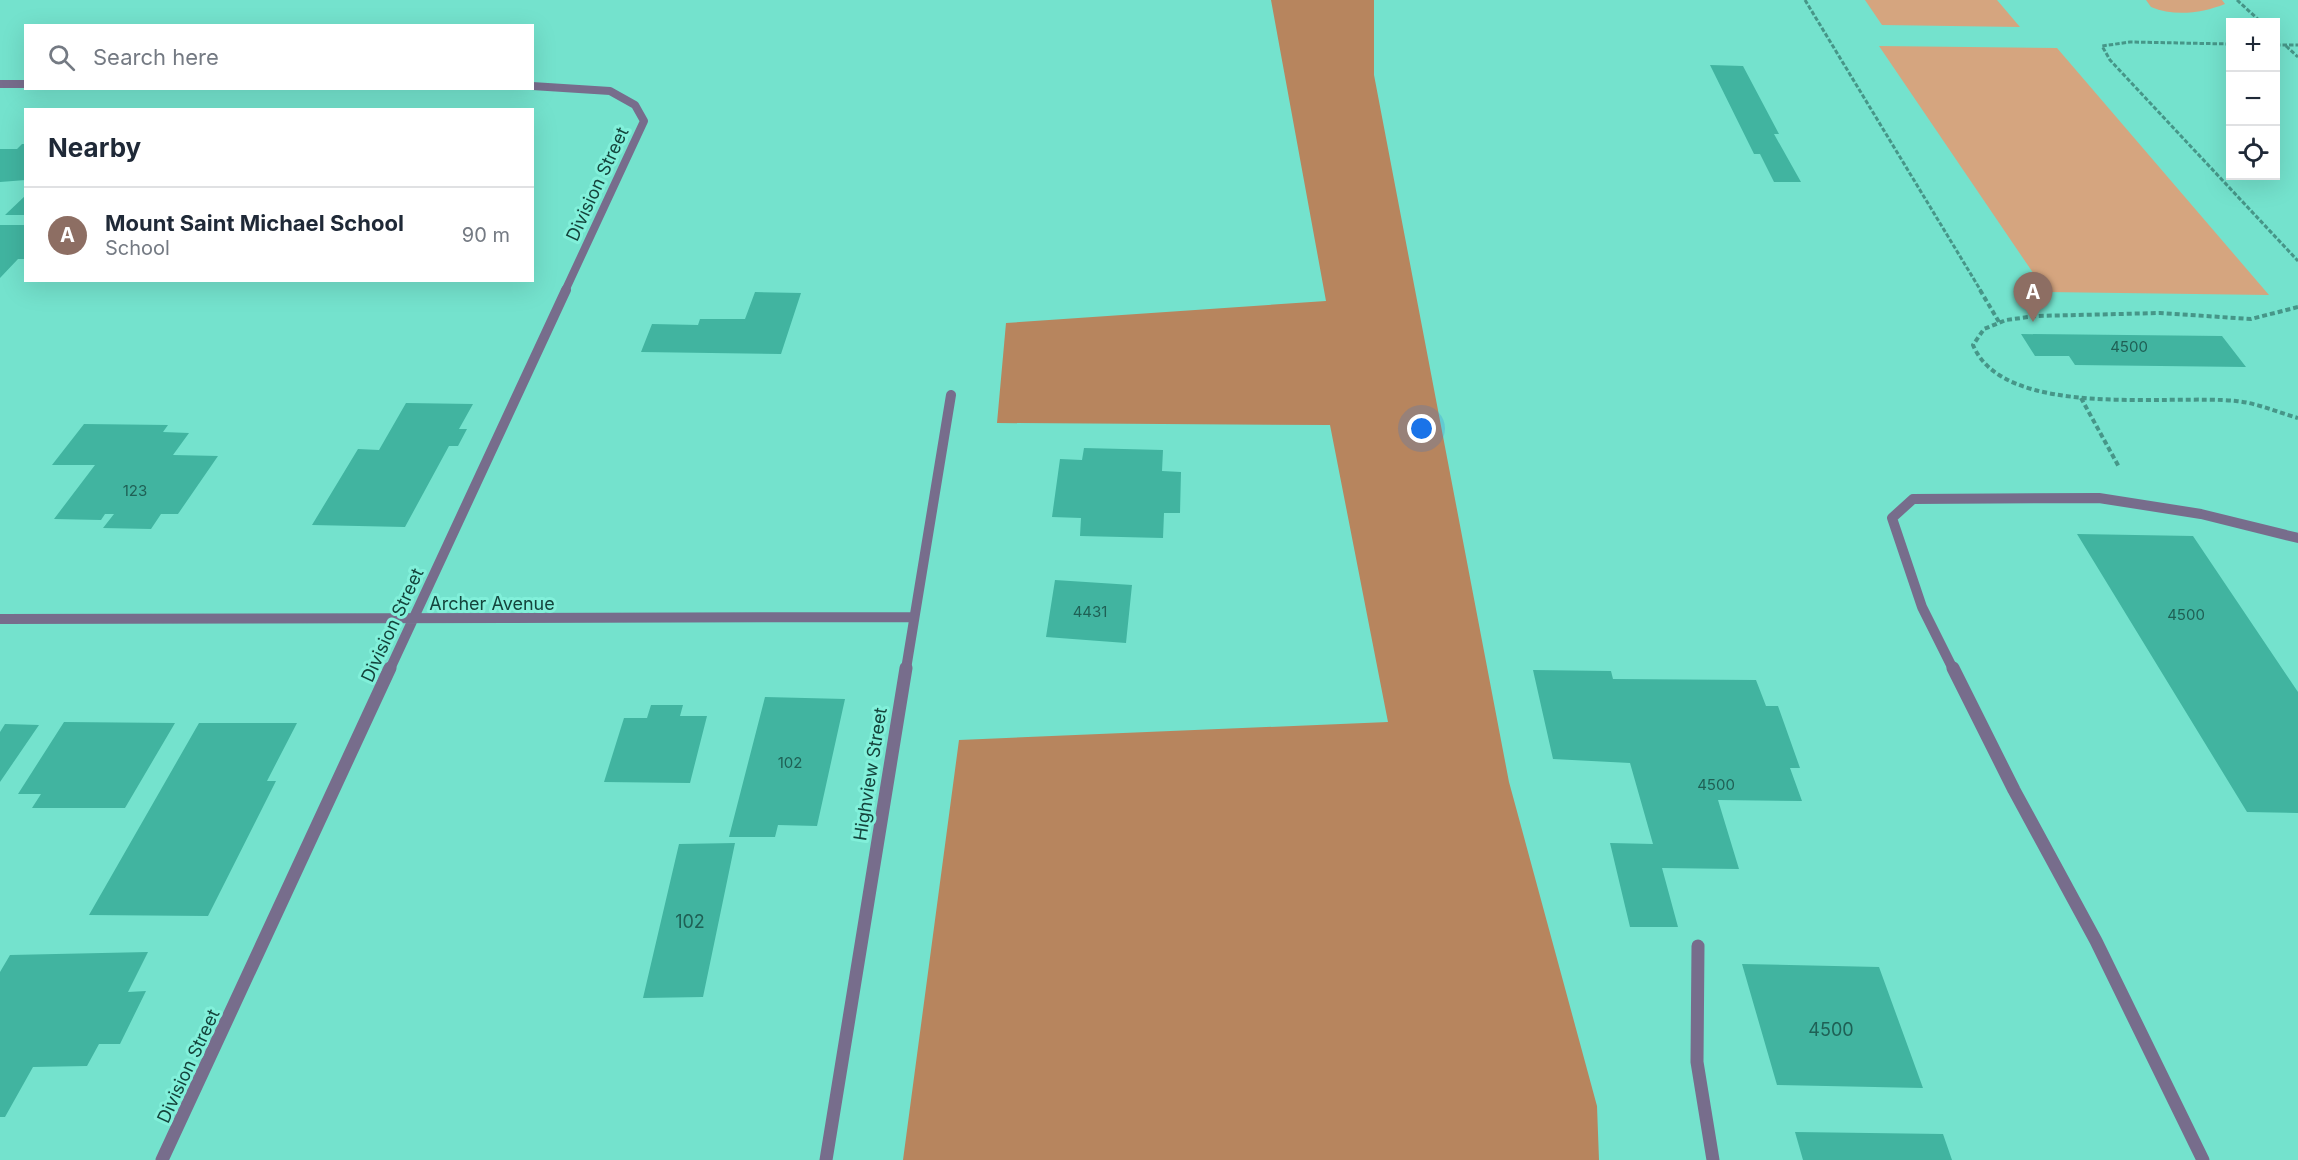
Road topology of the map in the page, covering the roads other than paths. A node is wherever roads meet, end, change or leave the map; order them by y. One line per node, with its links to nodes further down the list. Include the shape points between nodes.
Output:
1 (0, 84): 2 (street)
2 (24, 84)
3 (534, 86): 8 (street, Division Street, via 610,91 635,105 645,121)
4 (951, 395): 6 (street, Highview Street)
5 (2298, 538): 13 (street, via 2201,514 2099,498 1913,499 1892,518 1922,607 2096,941)
6 (913, 617): 8 (street, Archer Avenue); 11 (street, Highview Street)
7 (0, 619): 8 (street, Archer Avenue)
8 (413, 620): 10 (street, Division Street)
9 (1698, 946): 12 (street, via 1697,1062)
10 (162, 1160)
11 (826, 1160)
12 (1713, 1160)
13 (2203, 1160)

